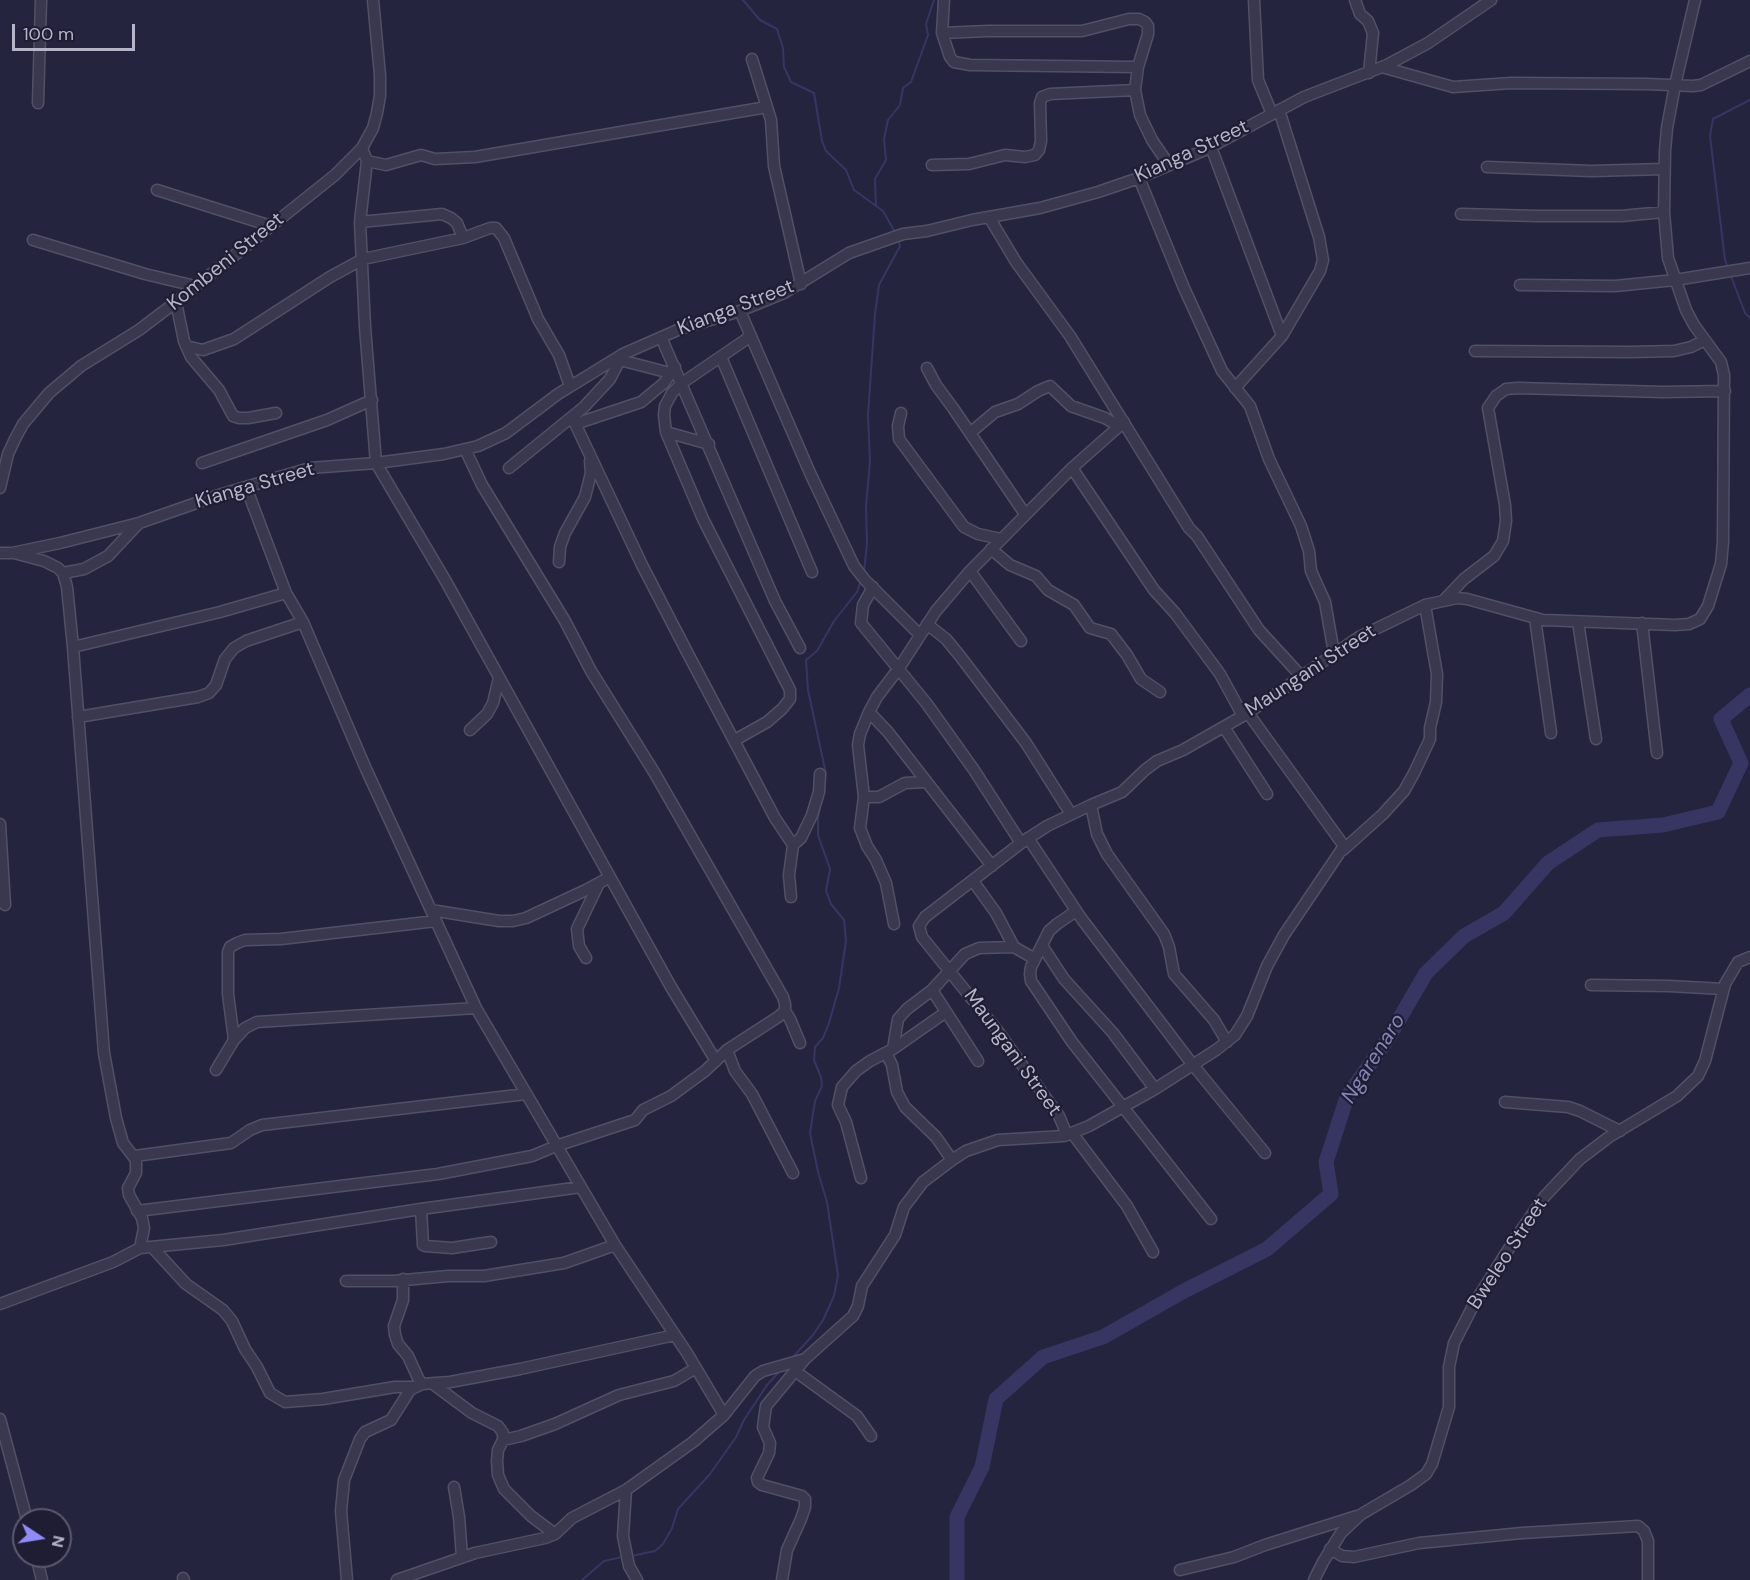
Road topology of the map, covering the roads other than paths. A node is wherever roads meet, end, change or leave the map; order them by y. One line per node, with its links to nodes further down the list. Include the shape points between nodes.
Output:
1 (41, 0): 16 (street)
2 (373, 0): 20 (street, Kombeni Street, via 380,96)
3 (944, 0): 8 (street)
4 (1254, 0): 18 (street, via 1258,80)
5 (1355, 0): 13 (street, via 1373,33)
6 (1491, 0): 12 (street, Kianga Street, via 1428,43)
7 (1695, 0): 14 (street, Maungani Street)
8 (942, 33): 11 (street, via 950,57 962,64); 11 (street, via 1082,31 1139,19 1148,26)
9 (752, 59): 17 (street)
10 (1750, 62): 14 (street, via 1701,85)
11 (1138, 67): 15 (street)
12 (1382, 67): 13 (street, Kianga Street); 14 (street, via 1453,87 1511,83)
13 (1369, 73): 18 (street, Kianga Street)
14 (1675, 85): 25 (street, Maungani Street)
15 (1135, 90): 22 (street, via 1042,97 1041,141 1035,155); 23 (street, via 1140,115)
16 (38, 104)
17 (767, 107): 21 (street, via 475,157 435,159 421,155 386,165); 38 (street, via 774,166)
18 (1275, 112): 19 (street, Kianga Street); 44 (street, via 1323,252 1320,271)
19 (1211, 147): 23 (street, Kianga Street); 44 (street)
20 (362, 148): 21 (street); 32 (street, Kombeni Street)
21 (367, 161): 31 (street)
22 (932, 165)
23 (1169, 165): 26 (street, Kianga Street)
24 (1487, 167): 25 (street)
25 (1664, 169): 28 (street, Maungani Street)
26 (1139, 178): 30 (street, Kianga Street, via 1040,208); 55 (street, via 1184,288 1222,371)
27 (157, 190): 32 (street)
28 (1664, 212): 29 (street, via 1621,216); 37 (street, Maungani Street, via 1668,258)
29 (1461, 214)
30 (989, 217): 38 (street, Kianga Street, via 903,234 867,246); 61 (street, via 1016,262 1070,336)
31 (360, 222): 33 (street, via 442,214 457,223); 35 (street)
32 (271, 226): 40 (street, Kombeni Street)
33 (463, 238): 35 (street); 54 (street, via 490,228 501,231)
34 (33, 240): 40 (street)
35 (363, 259): 47 (street, via 234,339 202,350); 57 (street)
36 (1750, 268): 37 (street)
37 (1675, 280): 39 (street, via 1616,286); 46 (street, Maungani Street, via 1694,326)
38 (801, 284): 42 (street, Kianga Street)
39 (1520, 285)
40 (195, 286): 41 (street, Kombeni Street)
41 (176, 302): 47 (street); 72 (street, Kombeni Street, via 81,366 49,393 15,439)
42 (740, 311): 43 (street); 45 (street, Kianga Street)
43 (751, 336): 50 (street); 83 (street, via 854,566)
44 (1282, 336): 55 (street)
45 (662, 337): 49 (street, Kianga Street); 52 (street)
46 (1705, 339): 48 (street, via 1674,351); 56 (street, Maungani Street, via 1721,362)
47 (186, 346): 58 (street, via 233,416 248,418)
48 (1475, 351)
49 (622, 357): 52 (street); 54 (street, Kianga Street); 60 (street, via 610,379)
50 (721, 357): 53 (street); 81 (street)
51 (927, 368): 63 (street)
52 (673, 370): 53 (street); 60 (street, via 641,402)
53 (682, 383): 62 (street, via 665,405); 64 (street)
54 (570, 386): 65 (street, Kianga Street, via 506,433)
55 (1235, 388): 96 (street, via 1250,406 1269,459 1301,526 1311,571 1325,602)
56 (1725, 391): 85 (street, via 1518,388 1506,389 1496,396 1488,408 1505,505 1503,541 1494,556); 90 (street, Maungani Street, via 1723,542 1712,596 1700,619 1689,624)
57 (372, 400): 67 (street, via 327,420); 68 (street)
58 (276, 413)
59 (901, 413): 75 (street, via 899,439 964,527)
60 (574, 421): 66 (street); 69 (street)
61 (1121, 424): 63 (street, via 1071,406 1050,386 995,412); 70 (street); 98 (street, via 1259,630)
62 (666, 432): 64 (street); 108 (street, via 703,519 789,690 790,699 768,722)
63 (970, 433): 73 (street)
64 (709, 444): 95 (street, via 775,601)
65 (465, 449): 68 (street, Kianga Street); 140 (street, via 482,485 783,997)
66 (590, 457): 79 (street, via 585,497 565,533); 108 (street, via 652,585)
67 (202, 463)
68 (376, 463): 71 (street, Kianga Street, via 310,468); 99 (street)
69 (509, 468)
70 (1072, 468): 73 (street); 102 (street, via 1154,590)
71 (246, 487): 74 (street, Kianga Street); 84 (street)
72 (0, 488)
73 (1025, 514): 75 (street)
74 (139, 523): 78 (street, Kianga Street); 82 (street, via 108,556 84,569)
75 (1000, 539): 76 (street)
76 (991, 549): 80 (street); 100 (street, via 1010,566 1036,576 1048,590 1074,605 1090,628 1111,634 1141,679)
77 (0, 553): 78 (street, Kianga Street)
78 (12, 553): 82 (street, via 44,561)
79 (559, 562)
80 (970, 571): 91 (street); 93 (street)
81 (812, 572)
82 (63, 573): 94 (street)
83 (873, 587): 92 (street); 97 (street, via 863,604 861,623)
84 (286, 593): 88 (street); 94 (street)
85 (1444, 600): 86 (street, Maungani Street); 87 (street, Maungani Street, via 1467,598)
86 (1425, 605): 96 (street, Maungani Street); 119 (street, via 1437,674 1430,739 1404,791)
87 (1535, 618): 89 (street, Maungani Street); 106 (street)
88 (303, 622): 103 (street, via 234,648 209,693); 126 (street)
89 (1578, 622): 90 (street, Maungani Street); 107 (street)
90 (1642, 623): 109 (street)
91 (927, 624): 92 (street); 115 (street, via 960,656 1026,744)
92 (920, 635): 97 (street)
93 (1021, 641)
94 (74, 647): 103 (street)
95 (800, 648)
96 (1334, 653): 98 (street, Maungani Street)
97 (899, 668): 101 (street); 117 (street)
98 (1301, 676): 102 (street, Maungani Street)
99 (499, 678): 105 (street, via 487,714); 121 (street)
100 (1160, 692)
101 (869, 712): 111 (street); 113 (street, via 858,746)
102 (1246, 714): 104 (street, Maungani Street); 119 (street, via 1343,843)
103 (78, 717): 159 (street, via 104,1053 123,1143)
104 (1224, 727): 112 (street); 114 (street, Maungani Street, via 1157,762 1122,792)
105 (470, 730)
106 (1551, 733)
107 (1596, 739)
108 (735, 740): 118 (street)
109 (1657, 753)
110 (820, 774): 118 (street, via 812,815 801,838)
111 (926, 782): 113 (street, via 905,783 879,797); 120 (street)
112 (1267, 794)
113 (864, 797): 129 (street, via 861,828 886,883)
114 (1090, 805): 115 (street, Maungani Street); 143 (street, via 1107,854 1164,934 1174,974 1214,1020)
115 (1071, 814): 117 (street, Maungani Street)
116 (0, 824): 125 (street)
117 (1025, 841): 120 (street, Maungani Street); 127 (street)
118 (793, 845): 124 (street)
119 (1343, 850): 143 (street, via 1284,935 1245,1021)
120 (992, 866): 122 (street, Maungani Street)
121 (610, 877): 123 (street); 148 (street)
122 (973, 880): 130 (street); 135 (street, Maungani Street, via 919,926 922,937)
123 (598, 883): 126 (street, via 513,921); 133 (street, via 577,929 579,946)
124 (791, 897)
125 (5, 905)
126 (431, 910): 128 (street)
127 (1076, 911): 131 (street, via 1049,931); 149 (street)
128 (436, 921): 139 (street); 142 (street, via 245,940 230,947 228,994)
129 (894, 924)
130 (1014, 947): 134 (street); 135 (street, via 970,951)
131 (1043, 947): 134 (street); 151 (street, via 1060,974 1113,1033)
132 (1750, 957): 137 (street, Bweleo Street, via 1738,962)
133 (586, 958)
134 (1035, 959): 154 (street, via 1031,981 1072,1042)
135 (950, 970): 138 (street); 156 (street, Maungani Street)
136 (1591, 985): 137 (street)
137 (1723, 989): 155 (street, Bweleo Street, via 1698,1076 1677,1096)
138 (932, 990): 141 (street); 146 (street, via 898,1019)
139 (476, 1008): 142 (street, via 257,1022); 152 (street)
140 (785, 1011): 144 (street); 145 (street)
141 (946, 1012): 146 (street); 147 (street)
142 (234, 1040): 150 (street)
143 (1227, 1042): 149 (street)
144 (800, 1043)
145 (727, 1050): 148 (street); 161 (street, via 735,1071 752,1094)
146 (890, 1051): 160 (street, via 897,1092 905,1107 936,1137); 162 (street, via 856,1071 838,1098)
147 (978, 1060)
148 (716, 1061): 157 (street, via 671,1096 643,1110 635,1120)
149 (1193, 1065): 151 (street); 158 (street)
150 (216, 1070)
151 (1155, 1089): 154 (street)
152 (526, 1094): 157 (street); 159 (street, via 262,1125 231,1143)
153 (1505, 1102): 155 (street, via 1568,1107)
154 (1124, 1107): 156 (street); 166 (street)
155 (1620, 1131): 187 (street, Bweleo Street, via 1557,1182 1474,1304 1452,1350 1449,1407 1429,1469 1411,1485)
156 (1070, 1134): 160 (street, via 998,1140); 171 (street, Maungani Street, via 1127,1206)
157 (556, 1146): 163 (street); 165 (street, via 516,1161 438,1174)
158 (1265, 1153)
159 (135, 1156): 165 (street, via 136,1173 128,1188)
160 (952, 1160): 176 (street, via 923,1182 904,1207 895,1235 862,1286 853,1316)
161 (794, 1173)
162 (861, 1178)
163 (581, 1187): 164 (street); 168 (street)
164 (421, 1209): 167 (street, via 425,1246 453,1248); 169 (street)
165 (137, 1211): 170 (street, via 144,1228)
166 (1211, 1219)
167 (490, 1242)
168 (615, 1245): 172 (street, via 564,1263 484,1276); 175 (street)
169 (152, 1247): 170 (street); 179 (street, via 186,1284 223,1310 270,1393 277,1398 285,1402 323,1399)
170 (140, 1248): 174 (street)
171 (1153, 1252)
172 (403, 1279): 173 (street); 179 (street, via 395,1335)
173 (346, 1281)
174 (0, 1304)
175 (675, 1335): 177 (street); 179 (street, via 520,1369)
176 (805, 1359): 178 (street); 180 (street, via 755,1376)
177 (696, 1368): 180 (street); 183 (street, via 674,1381 619,1395 545,1428)
178 (795, 1371): 182 (street, via 857,1416); 195 (street, via 766,1406 763,1427 770,1443 769,1453 757,1478 762,1485 805,1499 787,1550)
179 (424, 1385): 183 (street, via 498,1426); 192 (street, via 406,1395 391,1420 365,1432 360,1439 345,1480 341,1511)
180 (724, 1415): 185 (street, via 676,1456)
181 (0, 1419): 186 (street)
182 (871, 1436)
183 (503, 1440): 188 (street, via 497,1461 504,1488)
184 (454, 1487): 190 (street)
185 (626, 1490): 188 (street, via 572,1518); 194 (street, via 623,1536 629,1566)
186 (24, 1508)
187 (1360, 1515): 189 (street, Bweleo Street); 191 (street, via 1226,1560)
188 (555, 1534): 190 (street)
189 (1330, 1549): 196 (street, Bweleo Street); 197 (street, via 1354,1557 1419,1543 1638,1526 1648,1541)
190 (462, 1557): 193 (street)
191 (1180, 1570)
192 (347, 1580)
193 (397, 1580)
194 (637, 1580)
195 (782, 1580)
196 (1314, 1580)
197 (1648, 1580)

